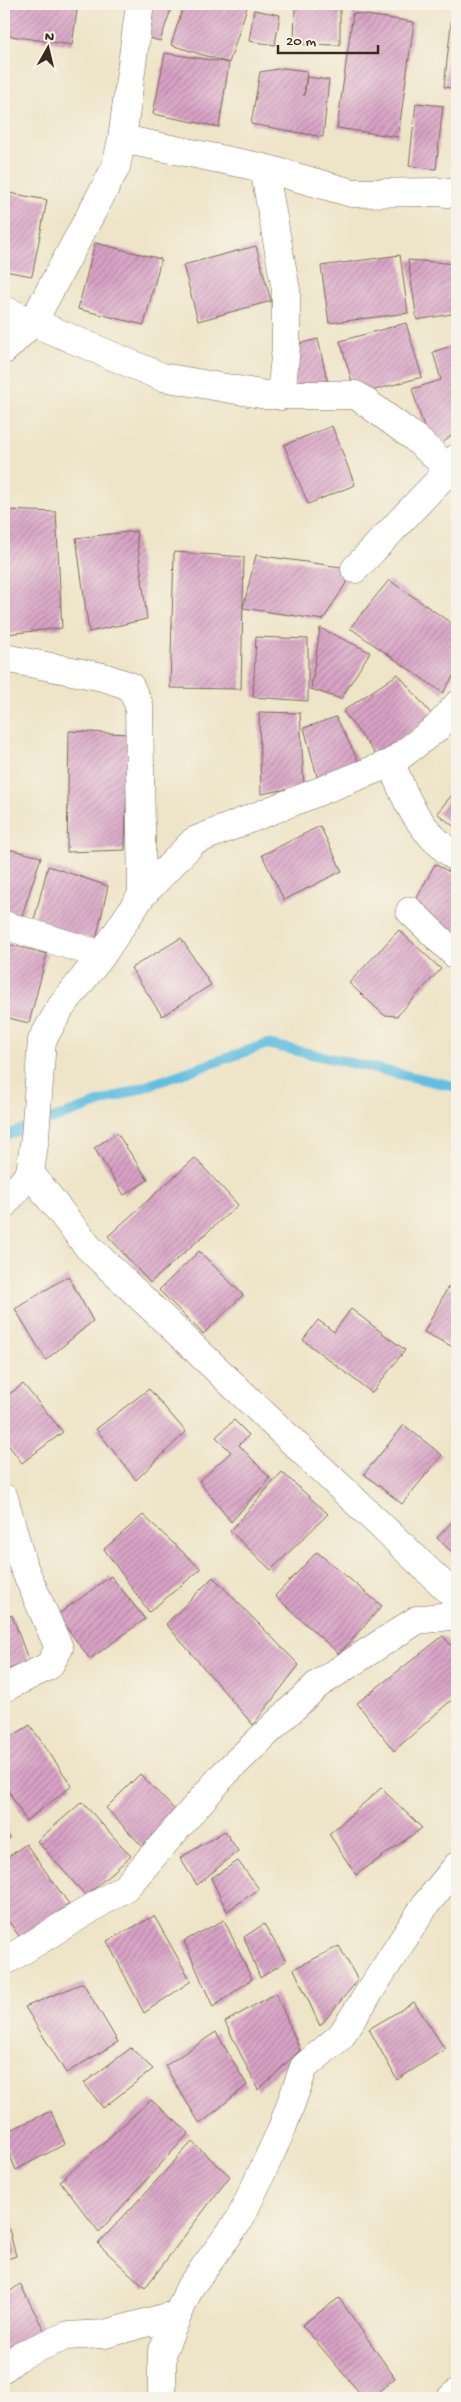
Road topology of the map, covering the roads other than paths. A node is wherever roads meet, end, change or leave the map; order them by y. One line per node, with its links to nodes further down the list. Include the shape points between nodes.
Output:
1 (140, 4): 2 (street)
2 (122, 139): 3 (street); 6 (street, via 116,168)
3 (264, 168): 4 (street, via 352,194); 8 (street, via 286,290 286,347)
4 (457, 194)
5 (4, 310): 6 (street)
6 (33, 322): 7 (street); 8 (street, via 162,378)
7 (4, 350)
8 (281, 396): 9 (street, via 356,395)
9 (455, 468): 10 (street)
10 (355, 569)
11 (4, 658): 15 (street, via 103,677 130,686 139,705)
12 (457, 705): 13 (street, via 438,727)
13 (391, 763): 14 (street, via 404,798 434,840); 15 (street, via 194,841)
14 (457, 858)
15 (142, 895): 18 (street)
16 (410, 911): 19 (street)
17 (4, 925): 18 (street)
18 (102, 956): 20 (street, via 61,1007 42,1040)
19 (457, 956)
20 (30, 1173): 21 (street); 23 (street, via 88,1248)
21 (4, 1204)
22 (4, 1498): 25 (street, via 22,1563 59,1648 49,1666)
23 (457, 1598)
24 (457, 1615): 27 (street, via 417,1620 317,1685 225,1773 126,1888)
25 (4, 1688)
26 (457, 1866): 28 (street, via 426,1904 341,2036 304,2068 240,2219 190,2287)
27 (4, 1962)
28 (178, 2314): 29 (street, via 104,2334 66,2336 21,2355); 31 (street, via 162,2352)
29 (4, 2368)
30 (457, 2393): 32 (street)
31 (162, 2398)
32 (451, 2398)

